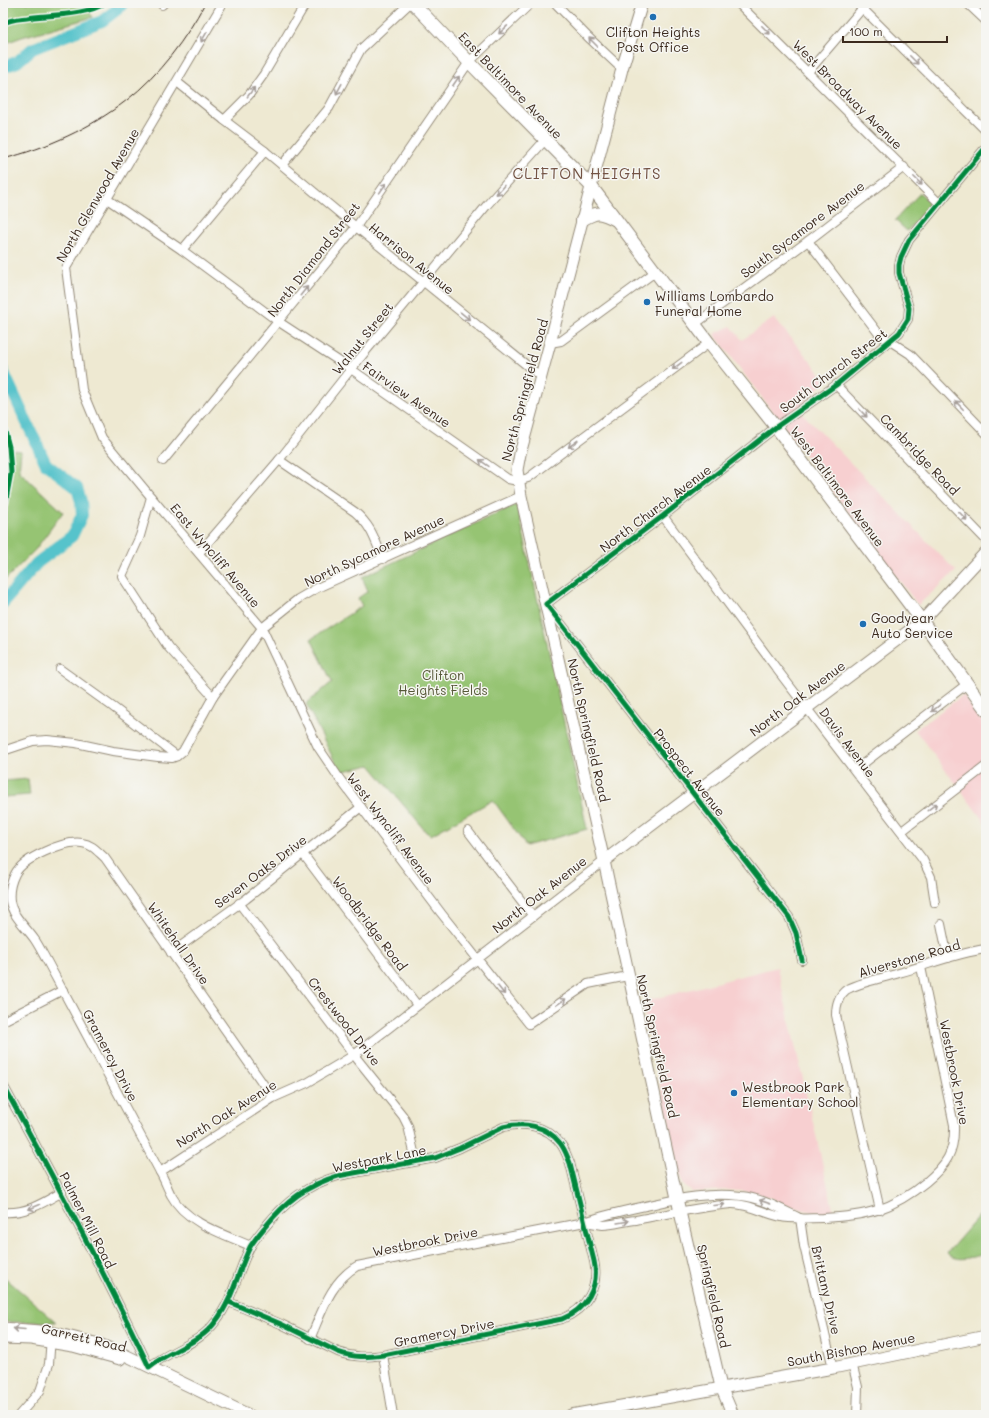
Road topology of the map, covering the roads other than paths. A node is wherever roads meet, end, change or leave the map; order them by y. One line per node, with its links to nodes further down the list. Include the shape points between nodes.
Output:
1 (224, 3): 15 (street, North Glenwood Avenue, one-way to 15)
2 (306, 3): 16 (street, one-way to 2, via 249,95 264,74)
3 (410, 3): 21 (street, one-way to 21, via 361,49 329,108)
4 (413, 3): 12 (main road, East Baltimore Avenue)
5 (532, 3): 12 (street, North Diamond Street, one-way to 12)
6 (555, 3): 13 (street, one-way to 6)
7 (642, 3): 13 (main road, North Springfield Road)
8 (738, 3): 14 (street, West Broadway Avenue, one-way to 14)
9 (967, 3): 11 (street)
10 (862, 5): 14 (street); 17 (street, one-way to 17)
11 (986, 21)
12 (469, 62): 18 (main road, East Baltimore Avenue); 28 (street, North Diamond Street, one-way to 12)
13 (622, 69): 23 (main road, North Springfield Road)
14 (808, 72): 22 (street, West Broadway Avenue)
15 (177, 82): 16 (street, Harrison Avenue); 24 (street, North Glenwood Avenue)
16 (224, 120): 20 (street, Harrison Avenue)
17 (986, 131)
18 (545, 140): 23 (main road, East Baltimore Avenue); 32 (street, Walnut Street, one-way to 32)
19 (986, 147): 25 (street, South Church Street)
20 (265, 150): 21 (street, Harrison Avenue); 30 (street)
21 (282, 165): 28 (street, Harrison Avenue)
22 (904, 167): 25 (street, West Broadway Avenue, one-way to 25); 29 (street, South Sycamore Avenue)
23 (591, 186): 26 (main road, North Springfield Road); 27 (main road, West Baltimore Avenue)
24 (107, 200): 30 (street, Fairview Avenue); 47 (street, North Glenwood Avenue, via 66,268 82,390 102,438)
25 (940, 203): 35 (street, South Church Street, via 909,240 901,257 899,273 909,308 908,319 899,334)
26 (582, 220): 27 (main road, via 593,214 602,213); 36 (main road, North Springfield Road)
27 (617, 220): 31 (main road, West Baltimore Avenue)
28 (356, 227): 32 (street, Harrison Avenue); 33 (street, North Diamond Street, one-way to 28)
29 (808, 242): 34 (street, South Sycamore Avenue); 35 (street, via 879,334)
30 (182, 250): 33 (street, Fairview Avenue)
31 (655, 272): 34 (main road, West Baltimore Avenue); 36 (street, via 561,341)
32 (423, 282): 38 (street, Walnut Street); 39 (street, Harrison Avenue, one-way to 39)
33 (279, 322): 38 (street, Fairview Avenue); 44 (street, North Diamond Street)
34 (694, 324): 37 (main road, West Baltimore Avenue)
35 (891, 341): 40 (street, South Church Street); 42 (street, one-way to 35, via 910,354)
36 (550, 343): 39 (main road, North Springfield Road)
37 (709, 343): 41 (main road, West Baltimore Avenue); 45 (street, one-way to 45, via 528,478)
38 (351, 370): 43 (street, Walnut Street); 45 (street, Fairview Avenue, one-way to 38, via 508,479)
39 (540, 376): 45 (main road, North Springfield Road, via 520,454)
40 (836, 385): 41 (street, South Church Street); 49 (street, Cambridge Road, one-way to 49)
41 (776, 427): 48 (street, North Church Avenue); 54 (main road, West Baltimore Avenue)
42 (986, 433)
43 (279, 460): 51 (street, Walnut Street); 52 (street, via 355,512 370,528)
44 (163, 461)
45 (518, 481): 46 (main road, North Springfield Road)
46 (521, 496): 52 (street, North Sycamore Avenue); 53 (main road, North Springfield Road)
47 (151, 498): 51 (street, East Wyncliff Avenue); 58 (street, via 140,536 122,576 168,647)
48 (663, 516): 53 (street, North Church Avenue); 59 (street, Davis Avenue)
49 (986, 540)
50 (986, 552): 54 (main road, North Oak Avenue)
51 (199, 553): 55 (street, East Wyncliff Avenue)
52 (383, 559): 55 (street, North Sycamore Avenue, via 317,588 298,599)
53 (546, 604): 65 (street, Prospect Avenue); 71 (main road, North Springfield Road)
54 (922, 621): 57 (main road, West Baltimore Avenue); 59 (main road, North Oak Avenue)
55 (262, 628): 58 (street, North Sycamore Avenue); 66 (street, West Wyncliff Avenue, via 318,747)
56 (60, 669): 62 (street)
57 (967, 684): 60 (main road, West Baltimore Avenue); 64 (street, one-way to 64)
58 (213, 697): 62 (street, North Sycamore Avenue, via 184,752)
59 (807, 707): 64 (street, Davis Avenue); 65 (main road, North Oak Avenue)
60 (986, 710)
61 (3, 752): 62 (street, via 33,741 47,740 76,743 112,752 165,758)
62 (177, 756)
63 (986, 766): 68 (street, one-way to 63)
64 (855, 770): 68 (street, Davis Avenue)
65 (693, 794): 71 (main road, North Oak Avenue); 80 (street, Prospect Avenue, via 789,917 796,933)
66 (361, 807): 70 (street, Seven Oaks Drive); 79 (street, West Wyncliff Avenue)
67 (468, 831): 74 (street)
68 (902, 831): 73 (street, Davis Avenue, via 923,860 931,877)
69 (43, 853): 77 (street, Whitehall Drive, via 73,842 83,843 97,850); 83 (street, Gramercy Drive, via 25,862 15,874 10,903 18,919 35,940)
70 (303, 854): 72 (street, Seven Oaks Drive); 84 (street, Woodbridge Road)
71 (604, 861): 74 (street, North Oak Avenue); 82 (main road, North Springfield Road)
72 (239, 903): 77 (street, Seven Oaks Drive); 86 (street, Crestwood Drive)
73 (934, 903)
74 (533, 916): 79 (street, North Oak Avenue)
75 (941, 924): 78 (street)
76 (986, 950): 78 (street, Alverstone Road)
77 (171, 953): 88 (street, Whitehall Drive)
78 (948, 958): 81 (street, Alverstone Road)
79 (477, 960): 82 (street, West Wyncliff Avenue, one-way to 82, via 529,1024 588,984); 84 (street, North Oak Avenue)
80 (802, 960)
81 (921, 967): 93 (street, Westbrook Drive, via 954,1125 954,1144 948,1158 934,1175 911,1194); 93 (street, Alverstone Road, via 847,990 836,1005 836,1015)
82 (628, 976): 92 (main road, North Springfield Road)
83 (63, 990): 85 (street); 90 (street, Gramercy Drive)
84 (418, 1005): 86 (street, North Oak Avenue)
85 (3, 1021)
86 (354, 1055): 88 (street, North Oak Avenue, via 307,1083); 89 (street, Crestwood Drive, via 403,1116 408,1126)
87 (3, 1084): 91 (street, Palmer Mill Road)
88 (273, 1098): 90 (street, North Oak Avenue)
89 (416, 1161): 97 (street, Westpark Lane, via 444,1155 503,1127 521,1124 538,1127 554,1137 566,1152); 98 (street, Westpark Lane, via 338,1176 301,1192 275,1214)
90 (160, 1172): 98 (street, Gramercy Drive, via 171,1196 195,1221)
91 (62, 1192): 94 (street, one-way to 94, via 31,1209); 107 (street, Palmer Mill Road)
92 (677, 1198): 95 (main road, North Springfield Road); 96 (street, Westbrook Drive, one-way to 92, via 766,1202 742,1196 715,1194); 97 (street, Westbrook Drive)
93 (880, 1210): 96 (street, Westbrook Drive, via 846,1217)
94 (3, 1212)
95 (680, 1212): 96 (street, Westbrook Drive, one-way to 96, via 706,1206 742,1204 777,1217); 97 (street, Westbrook Drive, one-way to 95, via 604,1225); 109 (main road, Springfield Road)
96 (800, 1218): 108 (street, Brittany Drive, via 804,1246)
97 (585, 1222): 104 (street, Westbrook Drive, via 357,1266 344,1274 331,1292); 105 (street, Gramercy Drive, via 596,1273 590,1296 574,1313 556,1321)
98 (251, 1246): 99 (street, Westpark Lane)
99 (229, 1302): 104 (street, Gramercy Drive); 107 (street, Westpark Lane, via 202,1336)
100 (3, 1328): 102 (main road, Garrett Road, one-way to 100)
101 (986, 1336): 106 (main road, South Bishop Avenue)
102 (51, 1337): 103 (main road, Garrett Road); 107 (main road, Garrett Road, via 99,1344); 110 (street, via 49,1364 40,1391)
103 (3, 1338)
104 (310, 1339): 105 (street, Gramercy Drive, via 348,1356)
105 (383, 1354): 112 (street)
106 (852, 1363): 108 (main road, South Bishop Avenue); 115 (street, via 858,1387)
107 (149, 1368): 111 (main road, Garrett Road)
108 (833, 1368): 109 (main road, South Bishop Avenue)
109 (721, 1387): 113 (main road, South Bishop Avenue); 114 (main road, Springfield Road)
110 (19, 1415)
111 (249, 1415)
112 (393, 1415)
113 (571, 1415)
114 (733, 1415)
115 (857, 1415)

